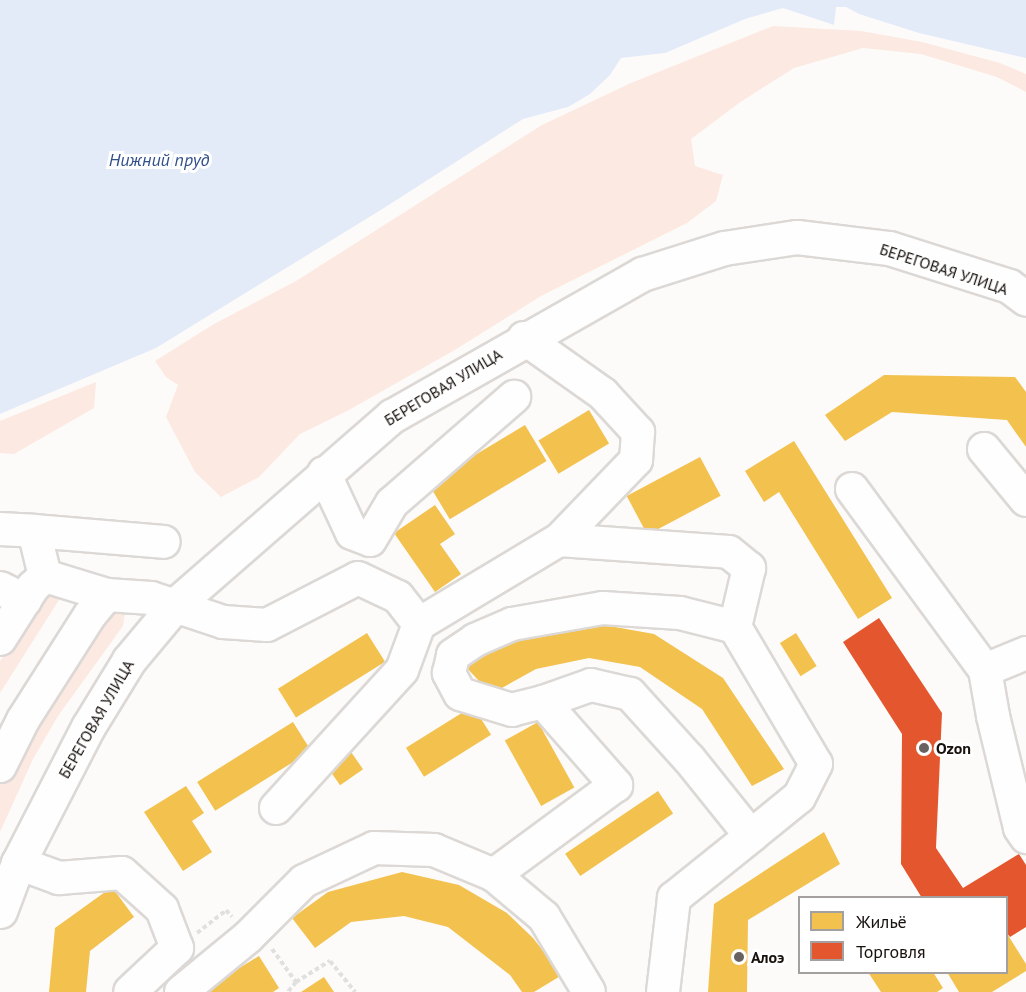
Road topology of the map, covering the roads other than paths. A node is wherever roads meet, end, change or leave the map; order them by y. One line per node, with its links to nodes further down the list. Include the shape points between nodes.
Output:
1 (1026, 299): 2 (main road, БЕРЕГОВАЯ УЛИЦА, via 1009,286 889,248 797,237 724,248 642,274)
2 (524, 338): 5 (main road, БЕРЕГОВАЯ УЛИЦА, via 392,416); 10 (lane, via 603,394 638,432 636,460)
3 (514, 397): 5 (lane, via 392,503 370,540 352,533)
4 (984, 449): 7 (lane)
5 (324, 473): 15 (main road, БЕРЕГОВАЯ УЛИЦА)
6 (852, 489): 20 (lane)
7 (1026, 500)
8 (0, 529): 9 (lane)
9 (34, 531): 11 (lane); 12 (lane)
10 (559, 540): 16 (lane); 17 (lane, via 729,552 749,568)
11 (164, 542)
12 (45, 576): 13 (lane, via 33,587); 14 (lane)
13 (13, 594): 18 (lane)
14 (107, 595): 15 (lane, via 143,597); 22 (lane, via 23,720)
15 (175, 605): 16 (lane, via 223,622 267,625 358,578 398,597); 26 (main road, БЕРЕГОВАЯ УЛИЦА, via 129,660 88,727)
16 (419, 624): 23 (lane, via 402,670)
17 (735, 627): 21 (lane, via 680,614 603,608 512,624 475,640 453,656 449,673 460,694 512,710); 24 (lane, via 816,764 798,797)
18 (0, 639)
19 (1026, 653): 20 (lane)
20 (985, 670): 25 (lane, via 1020,828)
21 (543, 702): 24 (lane, via 591,685 630,694); 27 (lane, via 616,785)
22 (0, 766)
23 (276, 808)
24 (752, 836): 32 (lane, via 674,898)
25 (1026, 837)
26 (18, 863): 28 (main road, БЕРЕГОВАЯ УЛИЦА); 29 (lane, via 58,878 122,873 162,909 177,948)
27 (494, 875): 30 (lane, via 434,850 374,848 304,881 248,937); 31 (lane, via 544,917)
28 (0, 911)
29 (130, 992)
30 (181, 992)
31 (589, 992)
32 (663, 992)

